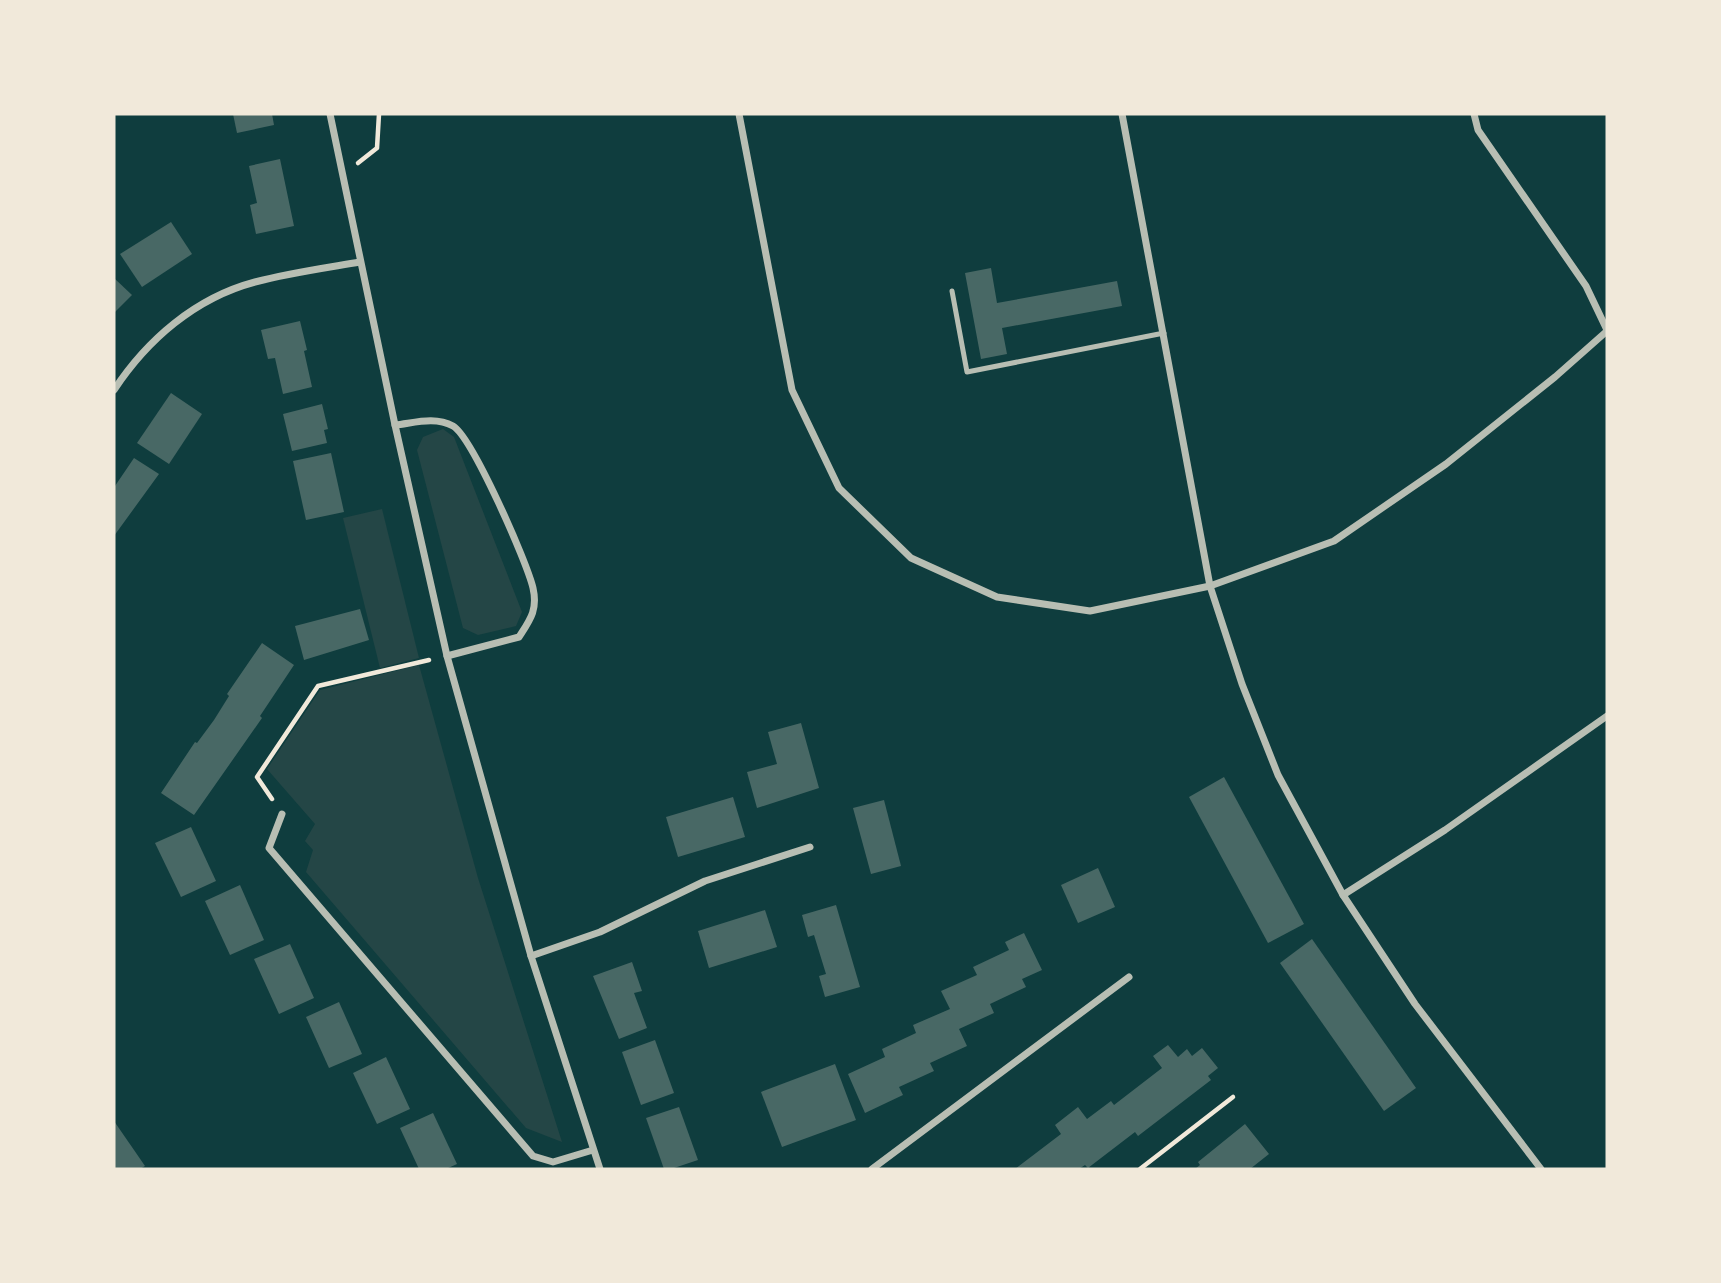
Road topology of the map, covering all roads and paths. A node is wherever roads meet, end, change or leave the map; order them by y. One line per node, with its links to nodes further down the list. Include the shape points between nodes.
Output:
1 (330, 114): 6 (street)
2 (379, 114): 6 (path, via 377,148)
3 (739, 114): 13 (street, via 792,390 839,488 911,558 997,597 1090,611)
4 (1122, 114): 10 (street)
5 (1474, 114): 9 (street, via 1478,130 1586,286)
6 (343, 176): 7 (street)
7 (360, 262): 11 (street, via 253,282 207,301 169,326 128,368); 12 (street)
8 (952, 291): 10 (lane, via 967,372)
9 (1607, 331): 13 (street, via 1446,464 1334,541)
10 (1164, 333): 13 (street)
11 (114, 390)
12 (395, 425): 14 (street); 14 (street, via 437,420 455,427 479,462 506,518 533,589 534,616 519,637)
13 (1210, 586): 18 (street, via 1278,775)
14 (447, 656): 16 (path, via 318,685 257,777); 19 (street)
15 (1607, 716): 18 (street)
16 (282, 814): 22 (street, via 269,848 533,1156 553,1162)
17 (810, 847): 19 (street, via 705,881 600,932)
18 (1343, 895): 26 (street, via 1415,1004)
19 (531, 956): 22 (street)
20 (1129, 977): 24 (street)
21 (1233, 1097): 25 (path)
22 (593, 1150): 23 (street)
23 (600, 1169)
24 (872, 1169)
25 (1140, 1169)
26 (1541, 1169)

